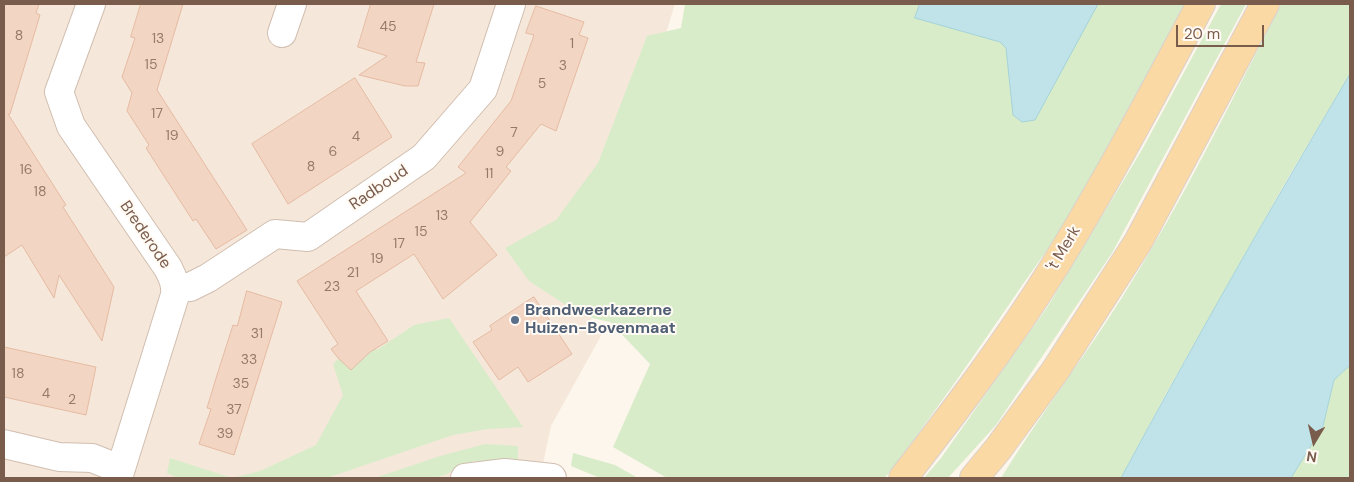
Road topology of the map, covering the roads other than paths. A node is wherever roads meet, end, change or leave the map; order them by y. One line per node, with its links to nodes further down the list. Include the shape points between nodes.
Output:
1 (91, 4): 7 (street, Brederode, via 59,92 71,126 168,268)
2 (292, 4): 6 (street)
3 (511, 4): 7 (street, Radboud, via 483,89 424,158 308,237 275,234 208,278 190,287)
4 (1201, 4): 12 (main road, 't Merk, via 1131,136 1051,272 979,379)
5 (1265, 4): 13 (main road, via 1138,242 1054,371)
6 (282, 33)
7 (176, 288): 9 (street, Brederode)
8 (4, 444): 9 (street, via 59,457 92,458)
9 (119, 474)
10 (466, 478): 11 (street, via 505,473)
11 (547, 478)
12 (903, 478)
13 (974, 478)

